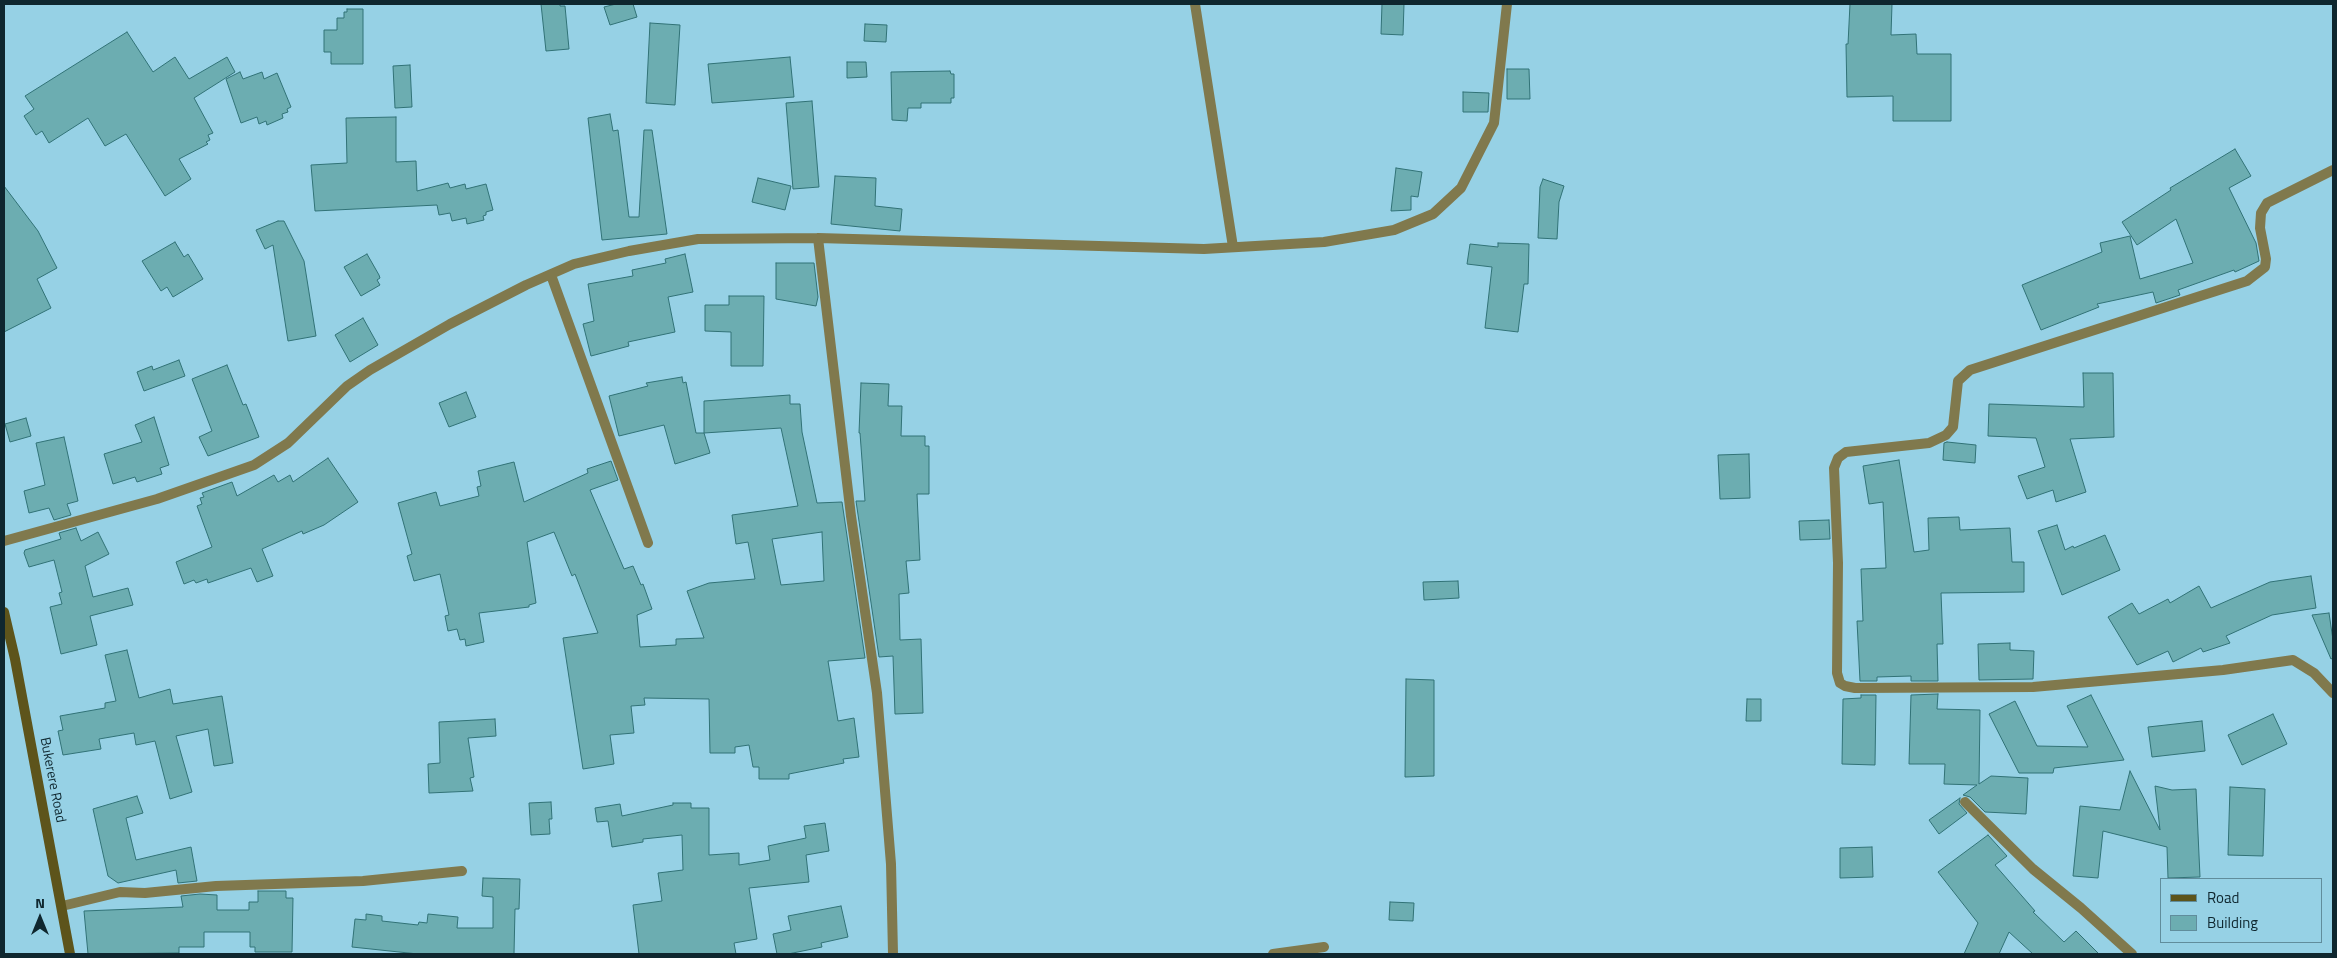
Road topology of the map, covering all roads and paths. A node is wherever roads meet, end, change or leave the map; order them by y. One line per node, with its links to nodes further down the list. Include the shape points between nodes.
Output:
1 (1195, 4): 5 (street)
2 (1507, 4): 5 (street, via 1494,122 1461,188 1432,214 1394,230 1333,240)
3 (2333, 170): 10 (street, via 2268,203 2261,213 2260,228 2266,259 2264,267 2247,281 1970,370 1958,381 1953,427 1946,435 1929,443 1846,452 1838,458 1834,468 1838,563 1837,672 1840,683 1845,686 2033,687 2223,670 2292,660 2314,673)
4 (818, 238): 5 (street, via 1204,249); 6 (street, via 698,239 574,264); 16 (street, via 851,516 877,693 891,864)
5 (1233, 247)
6 (551, 274): 7 (street, via 450,324 370,370 347,386 288,443 254,465 157,499); 8 (street)
7 (4, 540)
8 (648, 543)
9 (4, 612): 13 (main road, Bukerere Road)
10 (2333, 693)
11 (1965, 802): 18 (street, via 2033,869)
12 (462, 871): 13 (street, via 363,881 120,892)
13 (62, 906): 15 (main road, Bukerere Road)
14 (1324, 947): 17 (street)
15 (70, 954)
16 (893, 954)
17 (1274, 954)
18 (2132, 954)

